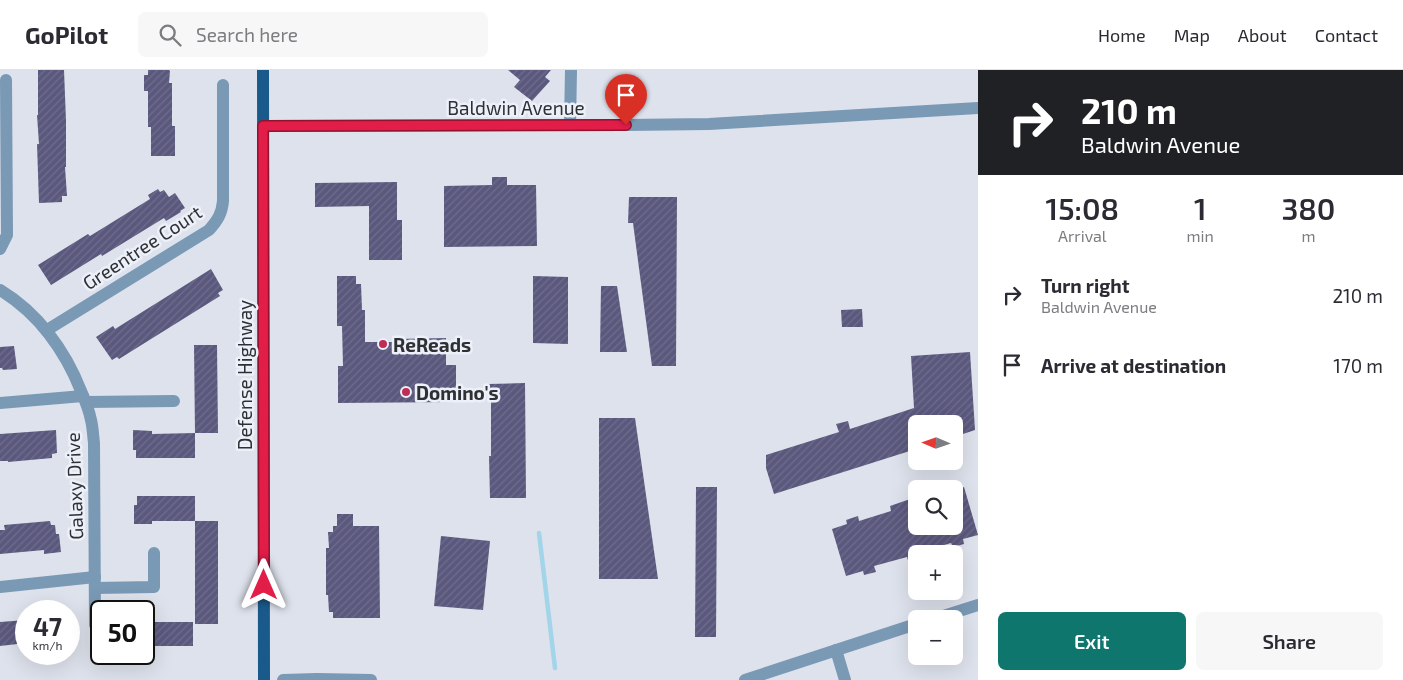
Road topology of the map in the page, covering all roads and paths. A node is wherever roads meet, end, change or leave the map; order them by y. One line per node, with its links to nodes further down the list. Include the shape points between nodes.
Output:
1 (263, 70): 7 (main road, Defense Highway)
2 (571, 70): 6 (street)
3 (6, 80): 8 (street, via 7,235)
4 (223, 85): 10 (street, Greentree Court, via 223,200 217,221 209,230)
5 (978, 108): 6 (street, Baldwin Avenue, via 709,124)
6 (570, 125): 7 (street, Baldwin Avenue)
7 (263, 126): 22 (main road, Defense Highway)
8 (0, 249)
9 (0, 290): 10 (street, Galaxy Drive)
10 (47, 330): 11 (street, Galaxy Drive, via 70,364)
11 (84, 399): 12 (street); 13 (street); 15 (street, Galaxy Drive, via 94,444)
12 (174, 401)
13 (0, 402)
14 (154, 553): 15 (street, via 154,587)
15 (95, 583): 16 (street); 17 (street, Galaxy Drive)
16 (0, 587)
17 (95, 600)
18 (978, 605): 19 (street)
19 (962, 610)
20 (908, 627): 21 (street)
21 (836, 650): 25 (street); 26 (street)
22 (264, 680)
23 (283, 680): 24 (street)
24 (371, 680)
25 (745, 680)
26 (845, 680)

